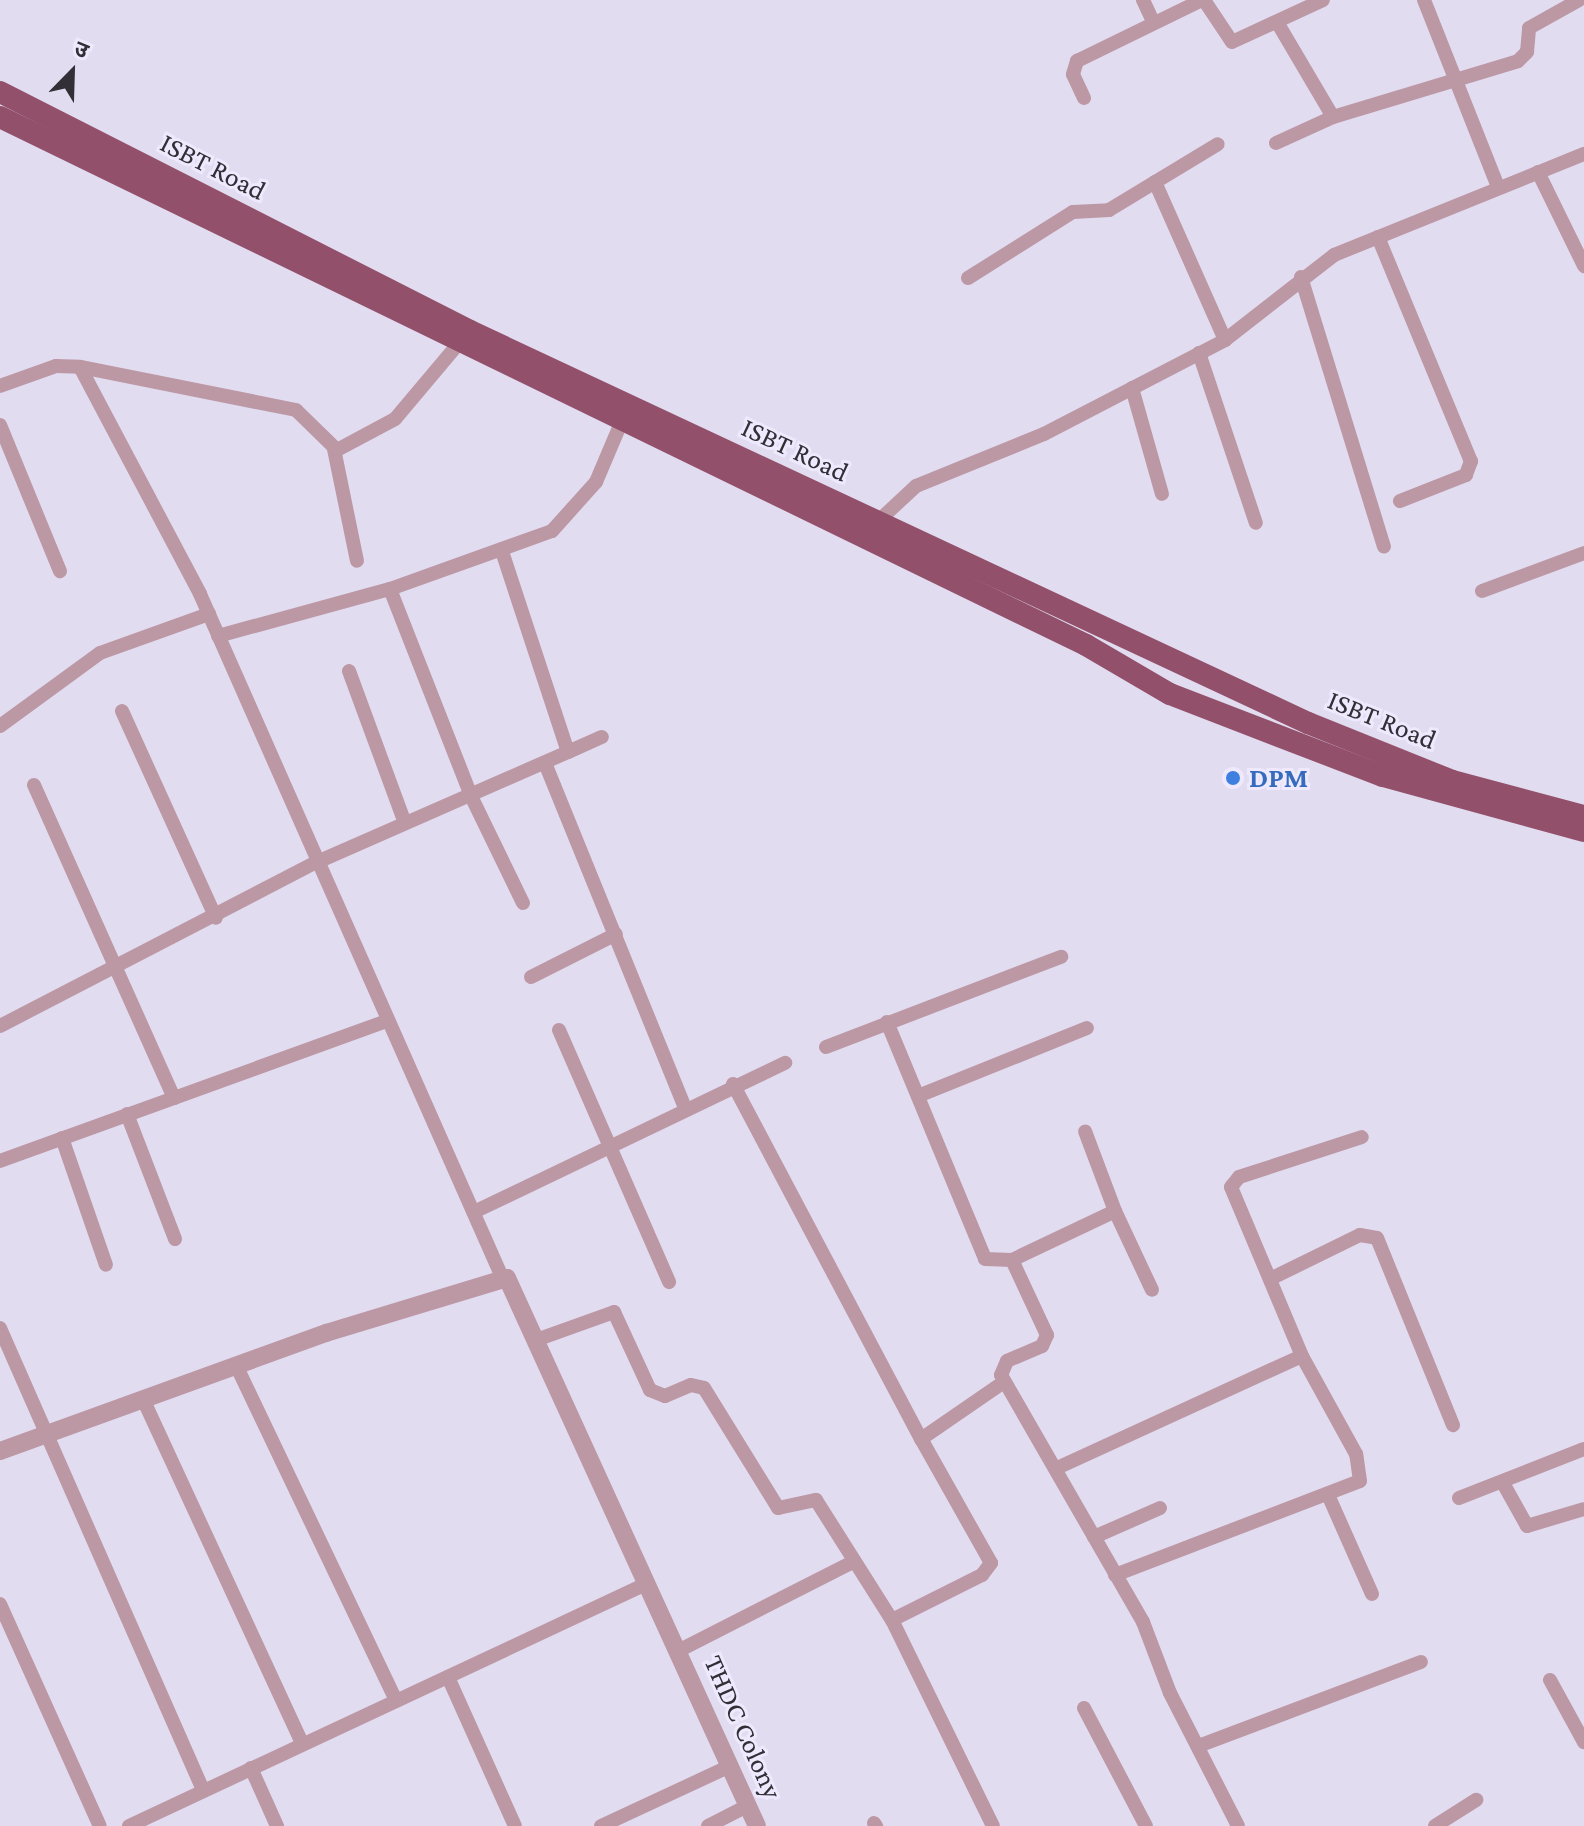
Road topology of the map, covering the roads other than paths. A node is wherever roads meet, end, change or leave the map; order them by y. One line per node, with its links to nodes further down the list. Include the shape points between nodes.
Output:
1 (1143, 0): 6 (street)
2 (1203, 0): 6 (street); 7 (street, via 1229,42)
3 (1323, 0): 7 (street)
4 (1424, 0): 8 (street)
5 (1579, 0): 8 (street, via 1529,28 1524,57)
6 (1153, 21): 10 (street, via 1075,63)
7 (1277, 22): 12 (street)
8 (1453, 80): 12 (street); 18 (street)
9 (0, 92): 27 (highway, ISBT Road)
10 (1084, 98)
11 (0, 117): 24 (highway)
12 (1333, 117): 13 (street)
13 (1276, 143)
14 (1218, 144): 17 (street)
15 (1584, 154): 16 (street)
16 (1538, 172): 18 (street); 20 (street)
17 (1155, 182): 22 (street, via 1109,210 1073,212); 23 (street)
18 (1498, 187): 19 (street)
19 (1378, 237): 21 (street); 34 (street, via 1471,466 1466,475)
20 (1584, 266)
21 (1301, 277): 23 (street); 37 (street)
22 (968, 278)
23 (1225, 340): 25 (street)
24 (459, 343): 27 (highway); 32 (street, via 395,419)
25 (1199, 353): 29 (street); 35 (street)
26 (80, 367): 28 (street, via 56,366); 32 (street, via 296,410 313,420); 44 (street)
27 (532, 370): 30 (highway); 36 (highway, ISBT Road)
28 (0, 386)
29 (1132, 388): 33 (street); 36 (street, via 916,486)
30 (621, 423): 36 (highway); 38 (street, via 573,515)
31 (0, 425): 41 (street)
32 (334, 449): 40 (street)
33 (1162, 494)
34 (1400, 501)
35 (1256, 523)
36 (870, 529): 48 (highway, ISBT Road); 51 (highway, via 1170,694)
37 (1384, 547)
38 (502, 551): 42 (street); 52 (street)
39 (1584, 553): 43 (street)
40 (357, 561)
41 (60, 571)
42 (390, 589): 45 (street); 55 (street)
43 (1482, 591)
44 (209, 614): 45 (street); 49 (street, via 100,653)
45 (218, 636): 59 (street)
46 (349, 671): 57 (street)
47 (122, 711): 61 (street)
48 (1308, 723): 51 (highway); 56 (highway, ISBT Road, via 1452,781)
49 (0, 726)
50 (602, 737): 52 (street)
51 (1299, 744): 58 (highway, via 1487,810)
52 (568, 752): 53 (street)
53 (545, 763): 55 (street); 62 (street)
54 (34, 785): 64 (street)
55 (471, 796): 57 (street); 60 (street)
56 (1584, 816)
57 (405, 823): 59 (street)
58 (1584, 831)
59 (315, 863): 61 (street); 66 (street)
60 (523, 903)
61 (216, 918): 64 (street)
62 (616, 934): 65 (street); 76 (street)
63 (1061, 957): 67 (street)
64 (113, 965): 68 (street); 75 (street)
65 (531, 977)
66 (387, 1021): 75 (street); 83 (street)
67 (887, 1022): 71 (street); 74 (street)
68 (0, 1026)
69 (1087, 1028): 74 (street)
70 (559, 1030): 81 (street)
71 (826, 1047)
72 (785, 1063): 73 (street)
73 (733, 1084): 76 (street); 100 (street)
74 (918, 1096): 86 (street, via 980,1253 991,1262)
75 (174, 1098): 77 (street)
76 (684, 1106): 81 (street)
77 (127, 1114): 80 (street); 85 (street)
78 (1085, 1131): 84 (street)
79 (1362, 1137): 89 (street, via 1234,1181 1232,1194)
80 (62, 1138): 82 (street); 87 (street)
81 (610, 1144): 83 (street); 90 (street)
82 (0, 1161)
83 (476, 1211): 88 (street)
84 (1115, 1211): 86 (street); 91 (street)
85 (175, 1239)
86 (1012, 1260): 96 (street, via 1047,1335 1003,1365)
87 (106, 1265)
88 (502, 1277): 93 (street, THDC Colony); 95 (street)
89 (1270, 1279): 94 (street); 98 (street, via 1360,1235 1377,1238)
90 (669, 1282)
91 (1152, 1290)
92 (0, 1328): 99 (street)
93 (536, 1340): 110 (street, via 614,1312 650,1390 665,1396 691,1385 704,1388 762,1490 778,1508 816,1500); 112 (street, THDC Colony)
94 (1302, 1356): 103 (street); 105 (street, via 1360,1467 1360,1481)
95 (236, 1365): 97 (street); 121 (street)
96 (1004, 1382): 100 (street); 103 (street)
97 (143, 1399): 99 (street); 124 (street)
98 (1453, 1425)
99 (42, 1436): 102 (street); 128 (street)
100 (921, 1439): 115 (street, via 991,1563 982,1575)
101 (1584, 1449): 104 (street)
102 (0, 1451)
103 (1057, 1468): 109 (street)
104 (1503, 1483): 106 (street); 108 (street, via 1527,1526)
105 (1329, 1497): 111 (street); 113 (street)
106 (1459, 1498)
107 (1160, 1508): 109 (street)
108 (1584, 1509)
109 (1094, 1537): 111 (street)
110 (851, 1563): 115 (street); 117 (street)
111 (1115, 1575): 125 (street)
112 (646, 1584): 117 (street, THDC Colony); 119 (street)
113 (1372, 1594)
114 (0, 1604): 116 (street)
115 (892, 1620): 139 (street)
116 (4, 1624): 132 (street)
117 (678, 1651): 126 (street, THDC Colony)
118 (1421, 1662): 125 (street)
119 (448, 1677): 121 (street); 135 (street)
120 (1550, 1680): 123 (street)
121 (396, 1701): 124 (street)
122 (1084, 1708): 140 (street)
123 (1584, 1742)
124 (302, 1743): 127 (street)
125 (1201, 1745): 141 (street)
126 (730, 1766): 130 (street, THDC Colony); 136 (street)
127 (251, 1768): 128 (street); 134 (street)
128 (203, 1790): 131 (street)
129 (1476, 1800): 142 (street)
130 (747, 1806): 137 (street); 138 (street, THDC Colony)
131 (151, 1822): 133 (street)
132 (100, 1826)
133 (129, 1826)
134 (277, 1826)
135 (515, 1826)
136 (601, 1826)
137 (708, 1826)
138 (757, 1826)
139 (993, 1826)
140 (1146, 1826)
141 (1238, 1826)
142 (1435, 1826)

